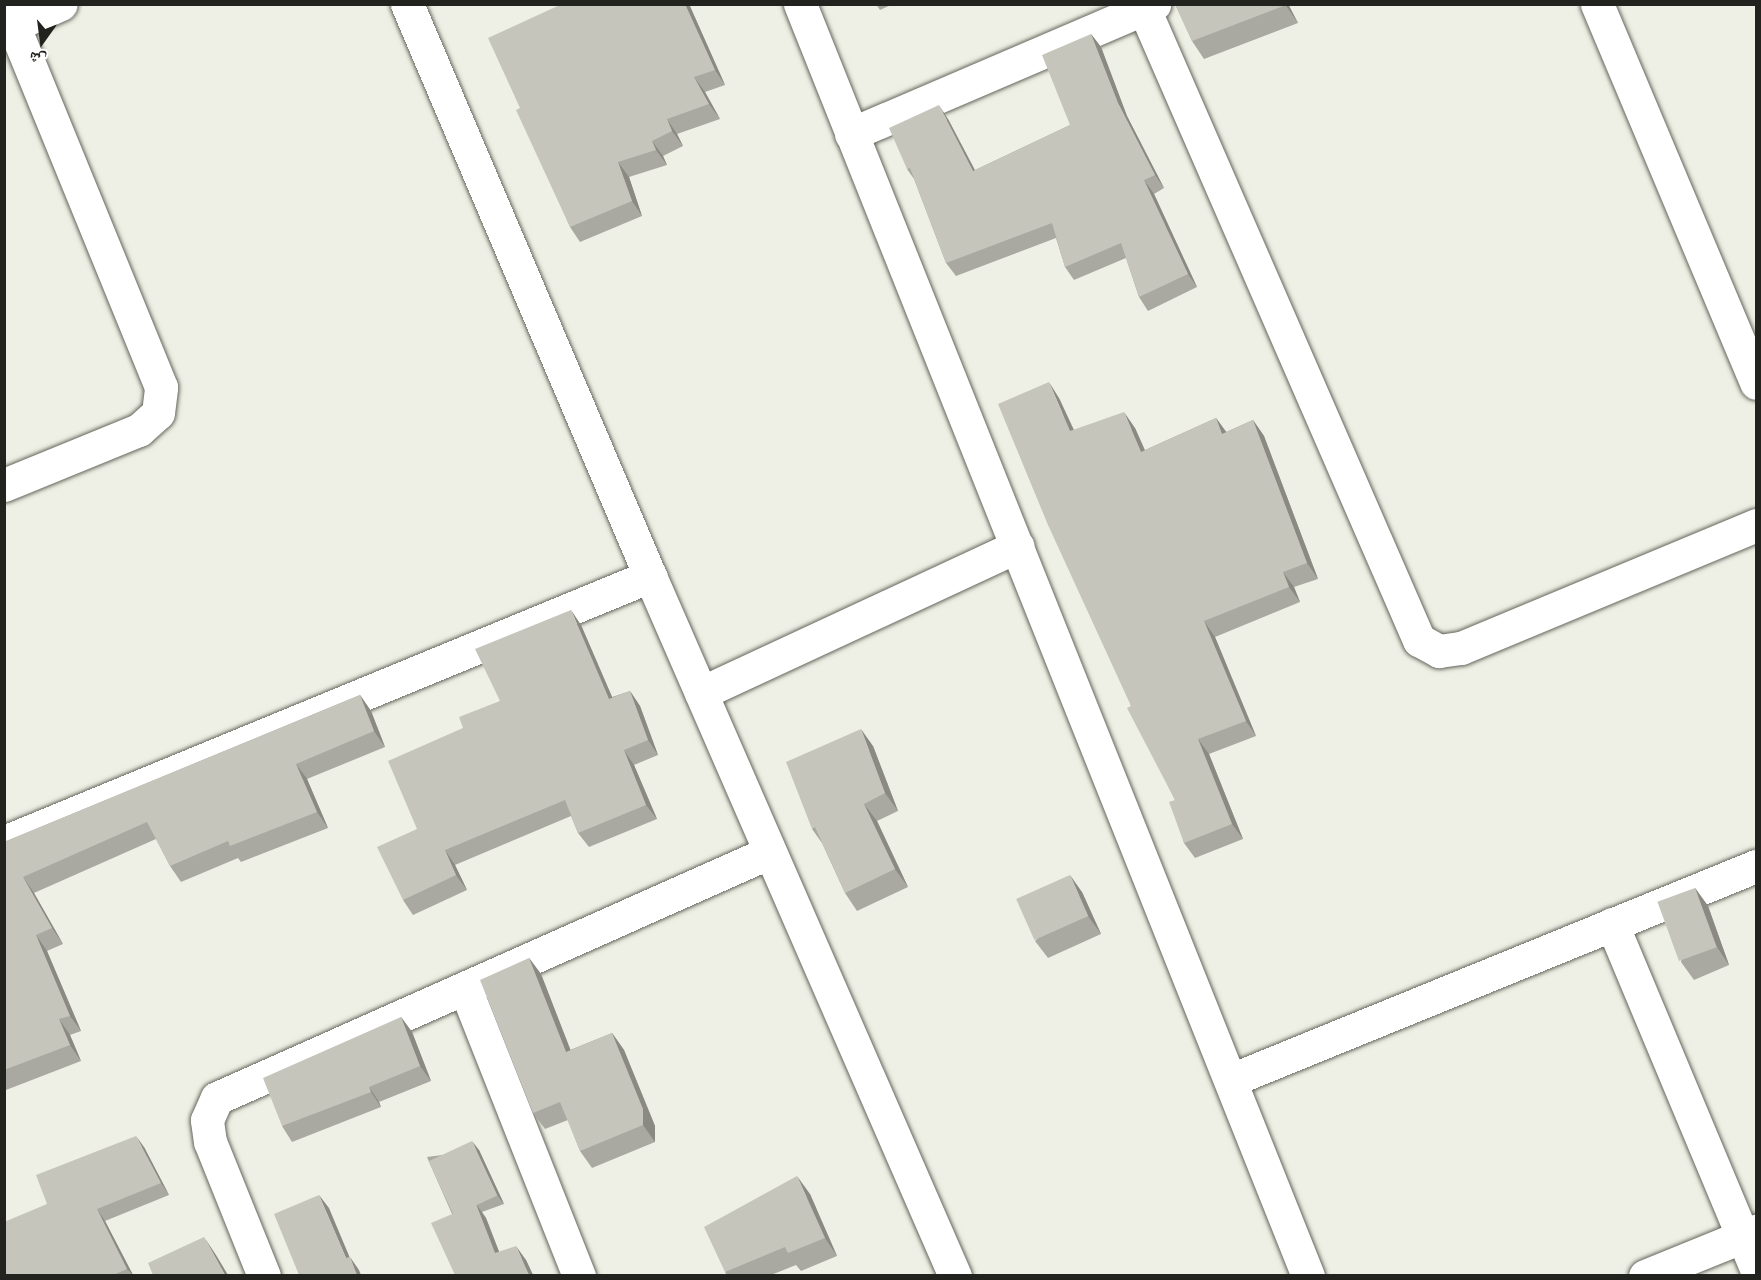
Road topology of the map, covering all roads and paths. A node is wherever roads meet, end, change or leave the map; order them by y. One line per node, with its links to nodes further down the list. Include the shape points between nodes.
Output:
1 (61, 4): 6 (street)
2 (407, 4): 12 (street)
3 (800, 4): 7 (street)
4 (1597, 4): 8 (street)
5 (1146, 6): 7 (street); 10 (street, via 1419,640 1439,651 1461,648)
6 (9, 15): 9 (street, via 161,387 158,413 139,430)
7 (851, 134): 11 (street)
8 (1756, 383)
9 (4, 485)
10 (1756, 525)
11 (1017, 546): 13 (street); 19 (street)
12 (650, 576): 13 (street); 14 (street)
13 (701, 693): 15 (street)
14 (4, 842)
15 (770, 852): 18 (street); 24 (street)
16 (1756, 866): 17 (street)
17 (1612, 924): 19 (street); 20 (street)
18 (465, 987): 22 (street, via 217,1098 207,1120 210,1142); 23 (street)
19 (1231, 1080): 25 (street)
20 (1750, 1234): 21 (street); 26 (street)
21 (1756, 1268)
22 (264, 1275)
23 (579, 1275)
24 (955, 1275)
25 (1308, 1275)
26 (1644, 1275)

